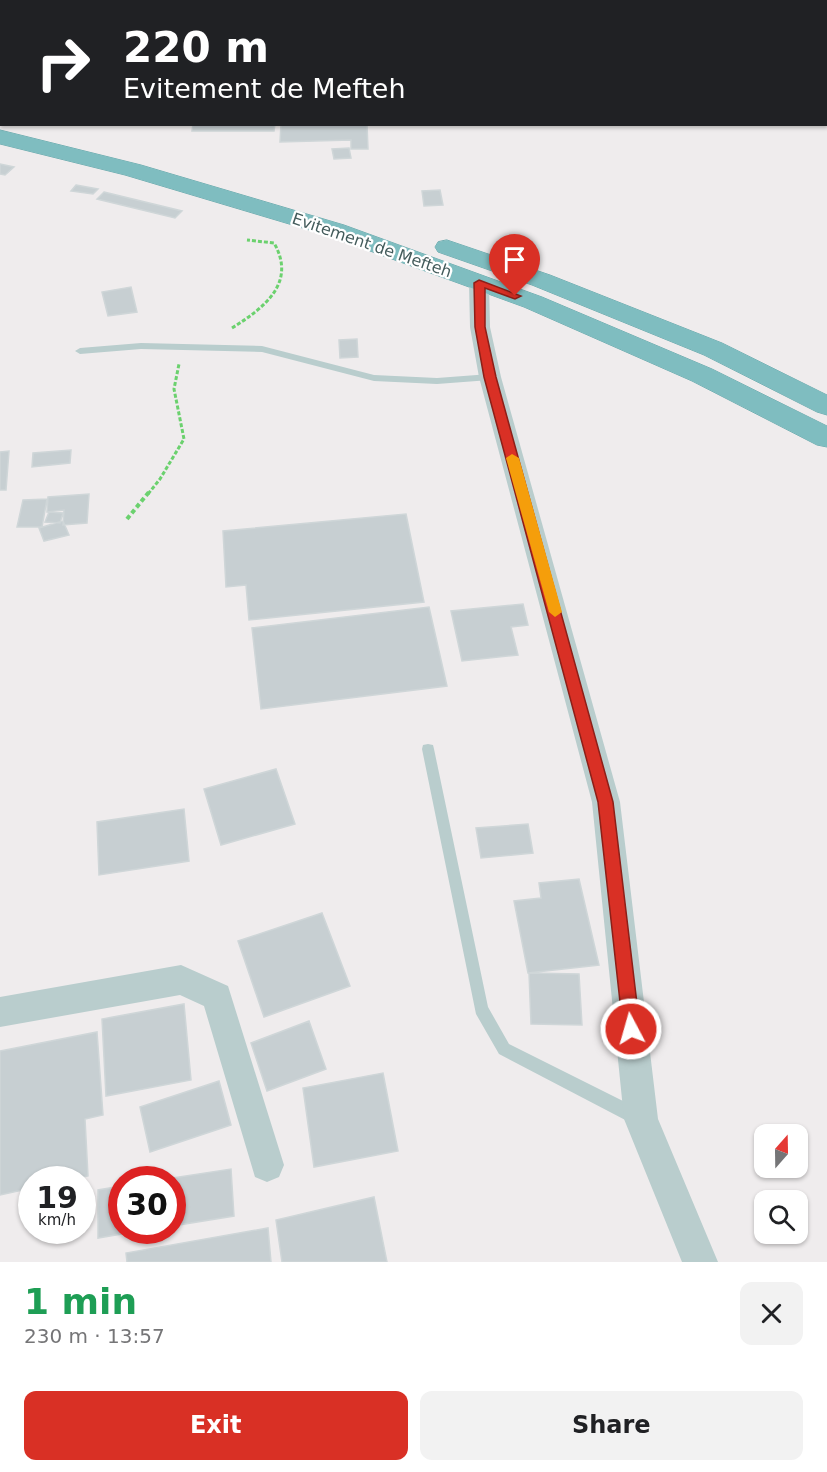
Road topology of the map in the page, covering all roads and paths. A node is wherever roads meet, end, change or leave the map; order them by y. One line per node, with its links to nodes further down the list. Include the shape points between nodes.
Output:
1 (36, 126): 6 (highway, Evitement de Mefteh, via 147,153 347,212 520,272 713,349)
2 (0, 137): 3 (highway, Evitement de Mefteh, via 133,170 324,227)
3 (479, 283): 5 (street, via 480,327); 7 (highway, Evitement de Mefteh, via 702,375)
4 (80, 351): 5 (lane, via 141,346 262,350 374,378 437,381)
5 (490, 377): 10 (street, via 606,802)
6 (827, 406)
7 (827, 438)
8 (428, 749): 10 (lane, via 481,1009 504,1049)
9 (0, 1012): 11 (street, via 181,980 217,996)
10 (641, 1119): 12 (street)
11 (267, 1165)
12 (700, 1262)

